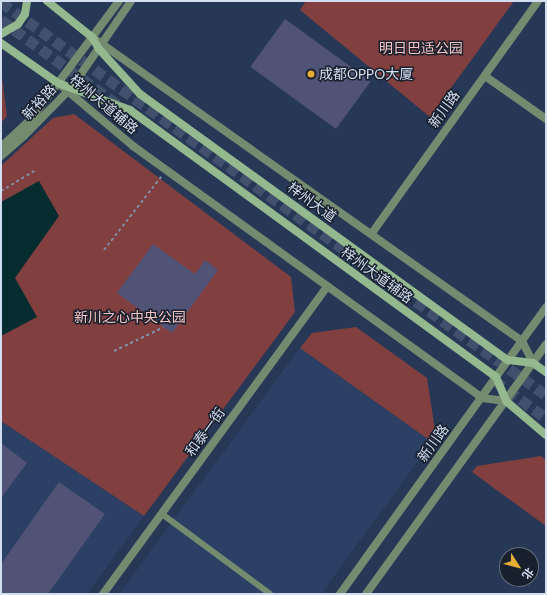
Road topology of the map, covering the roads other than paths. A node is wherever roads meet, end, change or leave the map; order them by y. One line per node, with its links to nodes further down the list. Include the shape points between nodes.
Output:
1 (27, 1): 6 (main road, via 25,14 18,24)
2 (47, 1): 7 (main road, 梓州大道)
3 (119, 1): 7 (street, 新裕路)
4 (131, 1): 9 (street, 新裕路)
5 (538, 1): 10 (street, 新川路)
6 (1, 34)
7 (92, 37): 9 (main road, 梓州大道); 11 (street, 新裕路)
8 (1, 44): 11 (main road, 梓州大道辅路)
9 (101, 46): 12 (street, 新裕路); 16 (street); 21 (main road, 梓州大道, via 140,94)
10 (485, 76): 13 (street); 16 (street, 新川路)
11 (58, 83): 12 (main road, 梓州大道辅路); 14 (street, 新裕路, via 32,118)
12 (69, 89): 15 (street, 新裕路); 17 (street, 梓州大道辅路, via 166,170); 24 (main road, 梓州大道辅路, via 130,110)
13 (546, 119)
14 (1, 147)
15 (1, 156)
16 (372, 232): 19 (street)
17 (328, 286): 25 (street, 梓州大道辅路); 28 (street, 和泰一街)
18 (546, 308): 19 (street, 新川路)
19 (522, 341): 21 (street, 新川路); 22 (street)
20 (546, 344): 22 (street)
21 (508, 360): 22 (main road, 梓州大道); 24 (street, 新川路)
22 (533, 363): 23 (main road); 26 (street)
23 (546, 372)
24 (496, 377): 25 (street, 新川路); 26 (main road)
25 (482, 398): 26 (street, 梓州大道辅路); 31 (street, 新川路)
26 (506, 401): 27 (main road); 32 (street)
27 (546, 435)
28 (162, 514): 29 (street, 和泰一街); 30 (lane)
29 (103, 594)
30 (270, 594)
31 (340, 594)
32 (366, 594)

